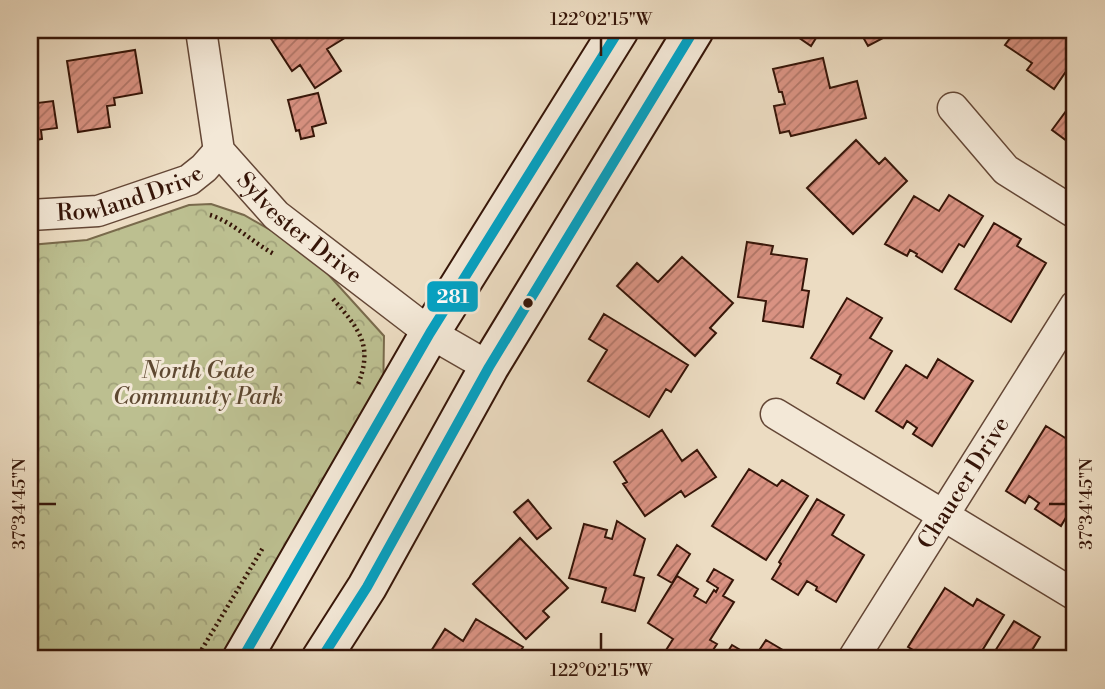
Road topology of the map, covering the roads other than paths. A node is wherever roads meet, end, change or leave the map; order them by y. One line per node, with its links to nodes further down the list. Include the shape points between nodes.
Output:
1 (201, 30): 5 (street, Sylvester Drive)
2 (619, 30): 9 (main road)
3 (694, 30): 10 (main road)
4 (953, 108): 6 (street, via 1006,170)
5 (219, 151): 7 (street, Rowland Drive, via 189,180 98,211); 9 (street, Sylvester Drive, via 276,215)
6 (1075, 213)
7 (30, 215)
8 (1075, 306): 12 (street, Chaucer Drive)
9 (430, 333): 10 (street, Sylvester Drive); 14 (main road)
10 (489, 367): 15 (main road, via 367,587)
11 (776, 414): 12 (street)
12 (942, 515): 13 (street); 16 (street, Chaucer Drive)
13 (1075, 595)
14 (242, 659)
15 (321, 659)
16 (853, 659)

